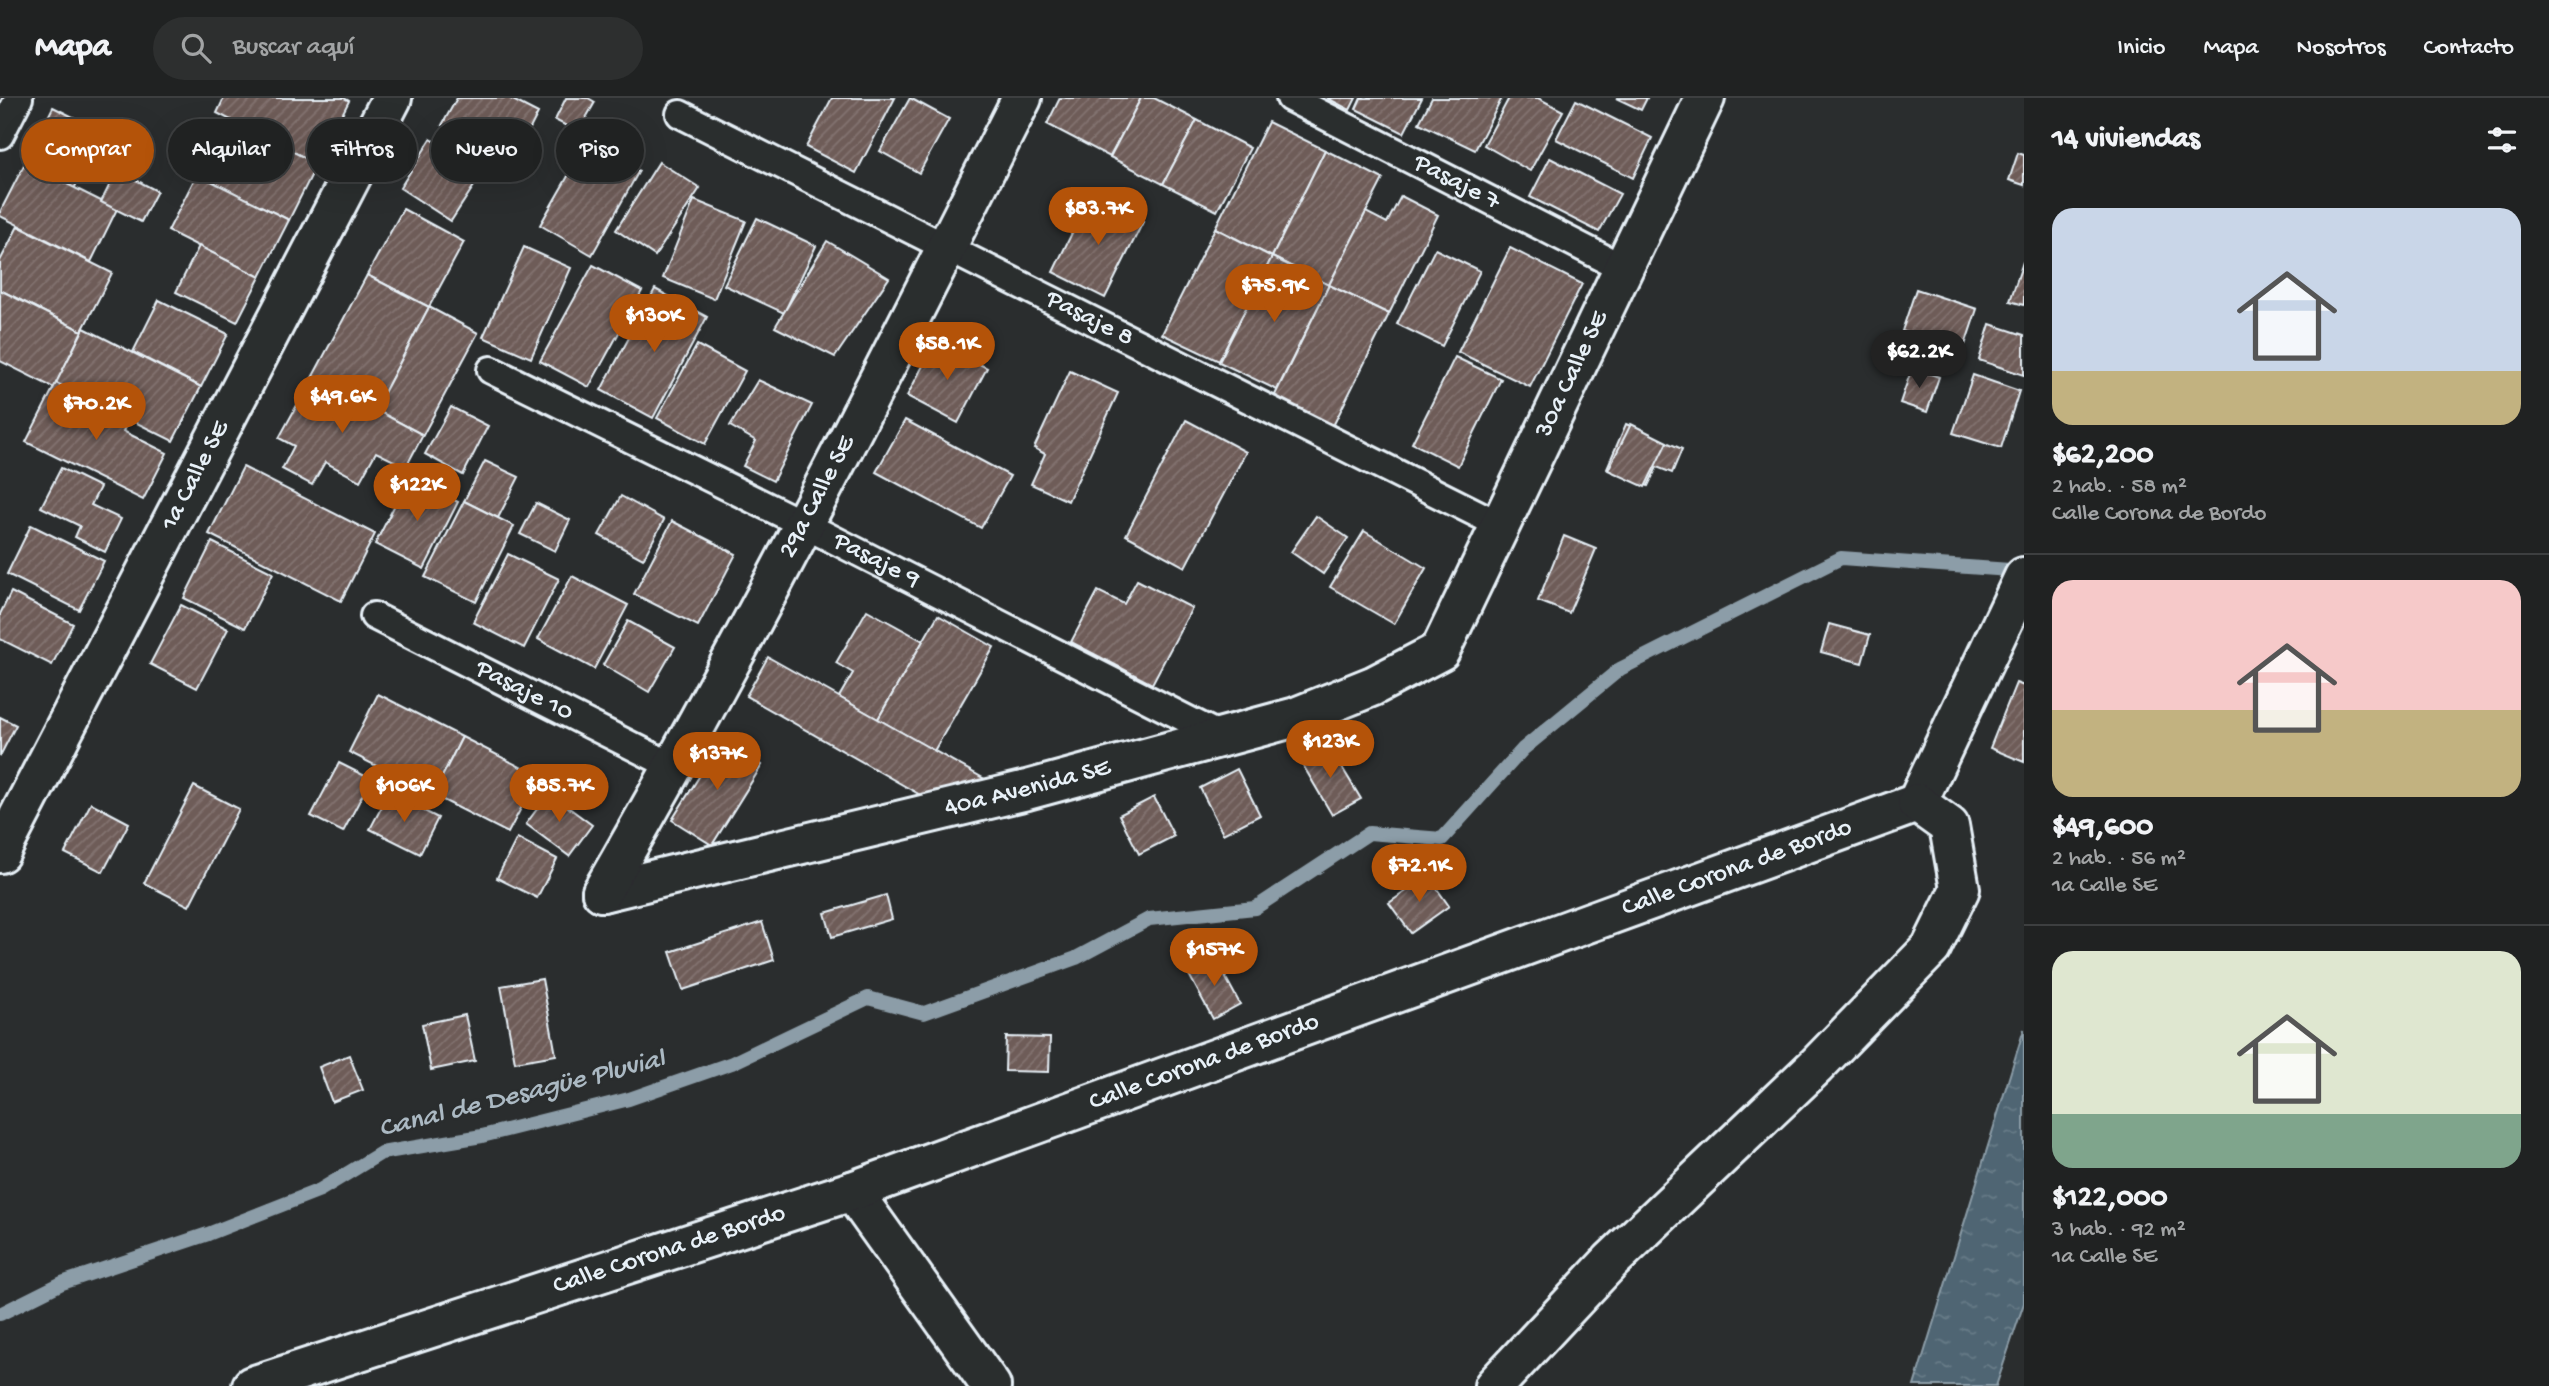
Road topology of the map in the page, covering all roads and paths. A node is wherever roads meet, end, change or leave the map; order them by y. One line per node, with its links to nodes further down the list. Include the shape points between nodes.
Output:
1 (19, 98): 7 (lane)
2 (392, 98): 19 (street, 1a Calle SE)
3 (1022, 98): 8 (street, 29a Calle SE)
4 (1290, 98): 9 (lane, Pasaje 7)
5 (1705, 98): 9 (street, 30a Calle SE)
6 (680, 114): 8 (lane, Pasaje 8)
7 (0, 135)
8 (946, 247): 11 (street, 29a Calle SE); 12 (lane, Pasaje 8)
9 (1623, 268): 12 (street, 30a Calle SE)
10 (491, 370): 11 (lane, Pasaje 9)
11 (803, 524): 16 (lane, Pasaje 9); 17 (street, 29a Calle SE)
12 (1500, 525): 15 (street, 30a Calle SE)
13 (2024, 577): 18 (street)
14 (374, 615): 17 (lane, Pasaje 10)
15 (1440, 651): 16 (street, 40a Avenida SE, via 1373,686 1296,717)
16 (1222, 737): 20 (street, 40a Avenida SE, via 1027,790)
17 (674, 767): 20 (street, 29a Calle SE)
18 (1917, 803): 21 (street, Calle Corona de Bordo); 24 (street, via 1950,826 1960,889 1931,948 1816,1066 1611,1261)
19 (0, 853)
20 (602, 892)
21 (852, 1191): 22 (street, Calle Corona de Bordo); 23 (street)
22 (252, 1386)
23 (991, 1386)
24 (1494, 1386)

